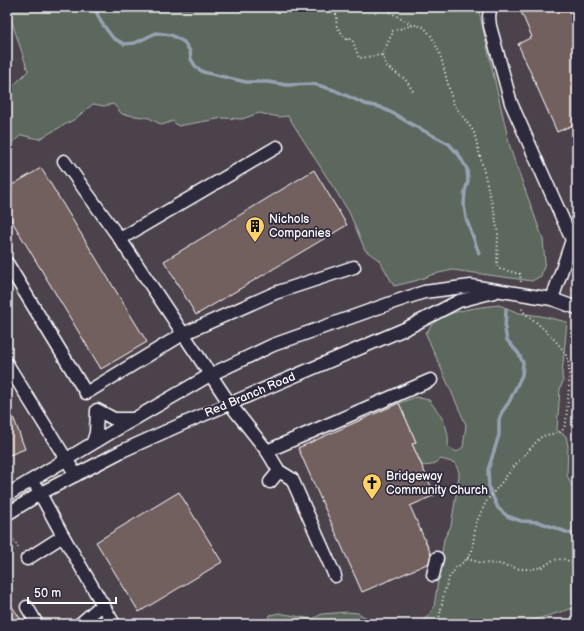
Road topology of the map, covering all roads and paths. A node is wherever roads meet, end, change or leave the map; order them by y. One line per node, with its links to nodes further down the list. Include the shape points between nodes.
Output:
1 (332, 7): 5 (path, via 337,16 336,25 347,41 348,38 352,39 359,58)
2 (384, 7): 4 (path)
3 (492, 7): 14 (street, via 490,26 511,102 572,240)
4 (414, 25): 5 (path, via 392,31); 13 (path, via 424,27 432,38 440,54 453,103 474,132 495,216 498,234 497,265 500,269 520,274)
5 (382, 55): 6 (path, via 387,68 405,79)
6 (413, 91)
7 (277, 147): 9 (street)
8 (64, 161): 9 (street)
9 (120, 239): 16 (street)
10 (7, 263): 20 (street)
11 (354, 267): 16 (street, via 275,293)
12 (499, 290): 13 (street, Red Branch Road); 18 (street, Red Branch Road, via 471,286 424,292 273,345); 21 (street, Red Branch Road, via 458,301 407,328)
13 (521, 293): 14 (street, Red Branch Road); 38 (path, via 521,305 525,314 536,322 567,357 569,371 566,422 561,432 542,436 486,502 476,523 472,551)
14 (552, 299): 15 (street, Red Branch Road)
15 (577, 308)
16 (183, 334): 18 (street); 20 (street)
17 (7, 364): 26 (street)
18 (210, 375): 21 (street); 23 (street, Red Branch Road)
19 (431, 380): 25 (street)
20 (86, 393): 22 (street)
21 (230, 404): 25 (street); 28 (street, Red Branch Road, via 122,451)
22 (97, 410): 23 (street, via 114,419); 24 (street)
23 (133, 419): 24 (street, Red Branch Road)
24 (93, 442): 26 (street, Red Branch Road)
25 (268, 451): 27 (street)
26 (66, 459): 28 (street); 29 (street, Red Branch Road)
27 (278, 471): 30 (street); 41 (street, via 292,479)
28 (76, 475): 31 (street, Red Branch Road)
29 (32, 480): 31 (street); 32 (street, Red Branch Road)
30 (270, 482)
31 (41, 493): 33 (street, Red Branch Road); 35 (street)
32 (7, 495)
33 (7, 514)
34 (7, 530): 37 (path)
35 (63, 536): 37 (street); 42 (street)
36 (437, 558): 40 (street)
37 (27, 559)
38 (467, 559): 39 (path, via 531,570 543,567 553,560 563,559); 47 (path, via 449,578)
39 (577, 564)
40 (433, 575)
41 (335, 576)
42 (103, 604): 45 (street); 46 (street)
43 (27, 607): 44 (street)
44 (37, 624)
45 (80, 624)
46 (114, 624)
47 (436, 624)

